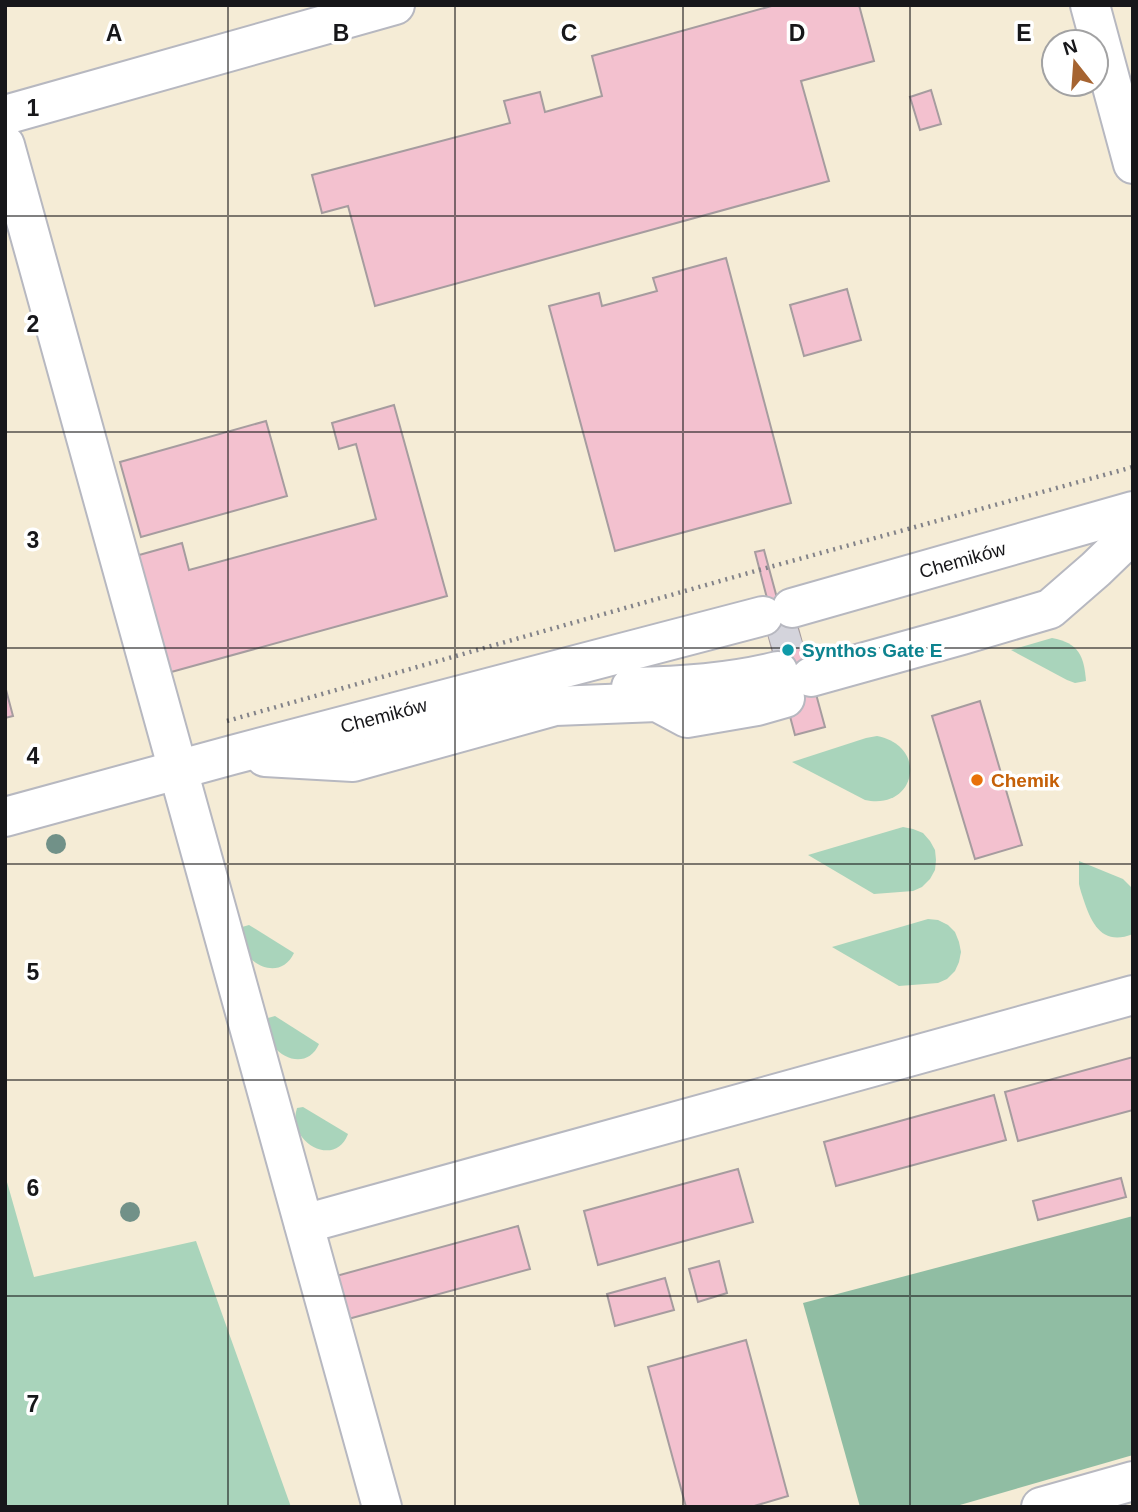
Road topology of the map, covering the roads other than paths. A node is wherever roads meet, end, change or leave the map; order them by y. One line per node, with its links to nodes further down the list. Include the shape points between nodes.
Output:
1 (395, 5): 3 (lane)
2 (1090, 5): 5 (lane)
3 (5, 115)
4 (5, 145): 10 (lane)
5 (1133, 164)
6 (1125, 521): 7 (lane, Chemików); 8 (lane, Chemików)
7 (1096, 569): 8 (lane, via 950,611 932,627); 8 (lane, Chemików, via 1050,609 962,635)
8 (790, 657): 9 (lane, Chemików); 9 (lane, via 750,678 553,692); 9 (lane, via 757,706 687,718 657,702 555,706 353,762)
9 (319, 744): 10 (lane, Chemików, via 226,738)
10 (178, 769): 11 (lane, Chemików); 13 (lane)
11 (5, 817)
12 (1133, 995): 13 (lane)
13 (304, 1224): 15 (lane)
14 (1133, 1481): 16 (lane)
15 (382, 1507)
16 (1041, 1507)

